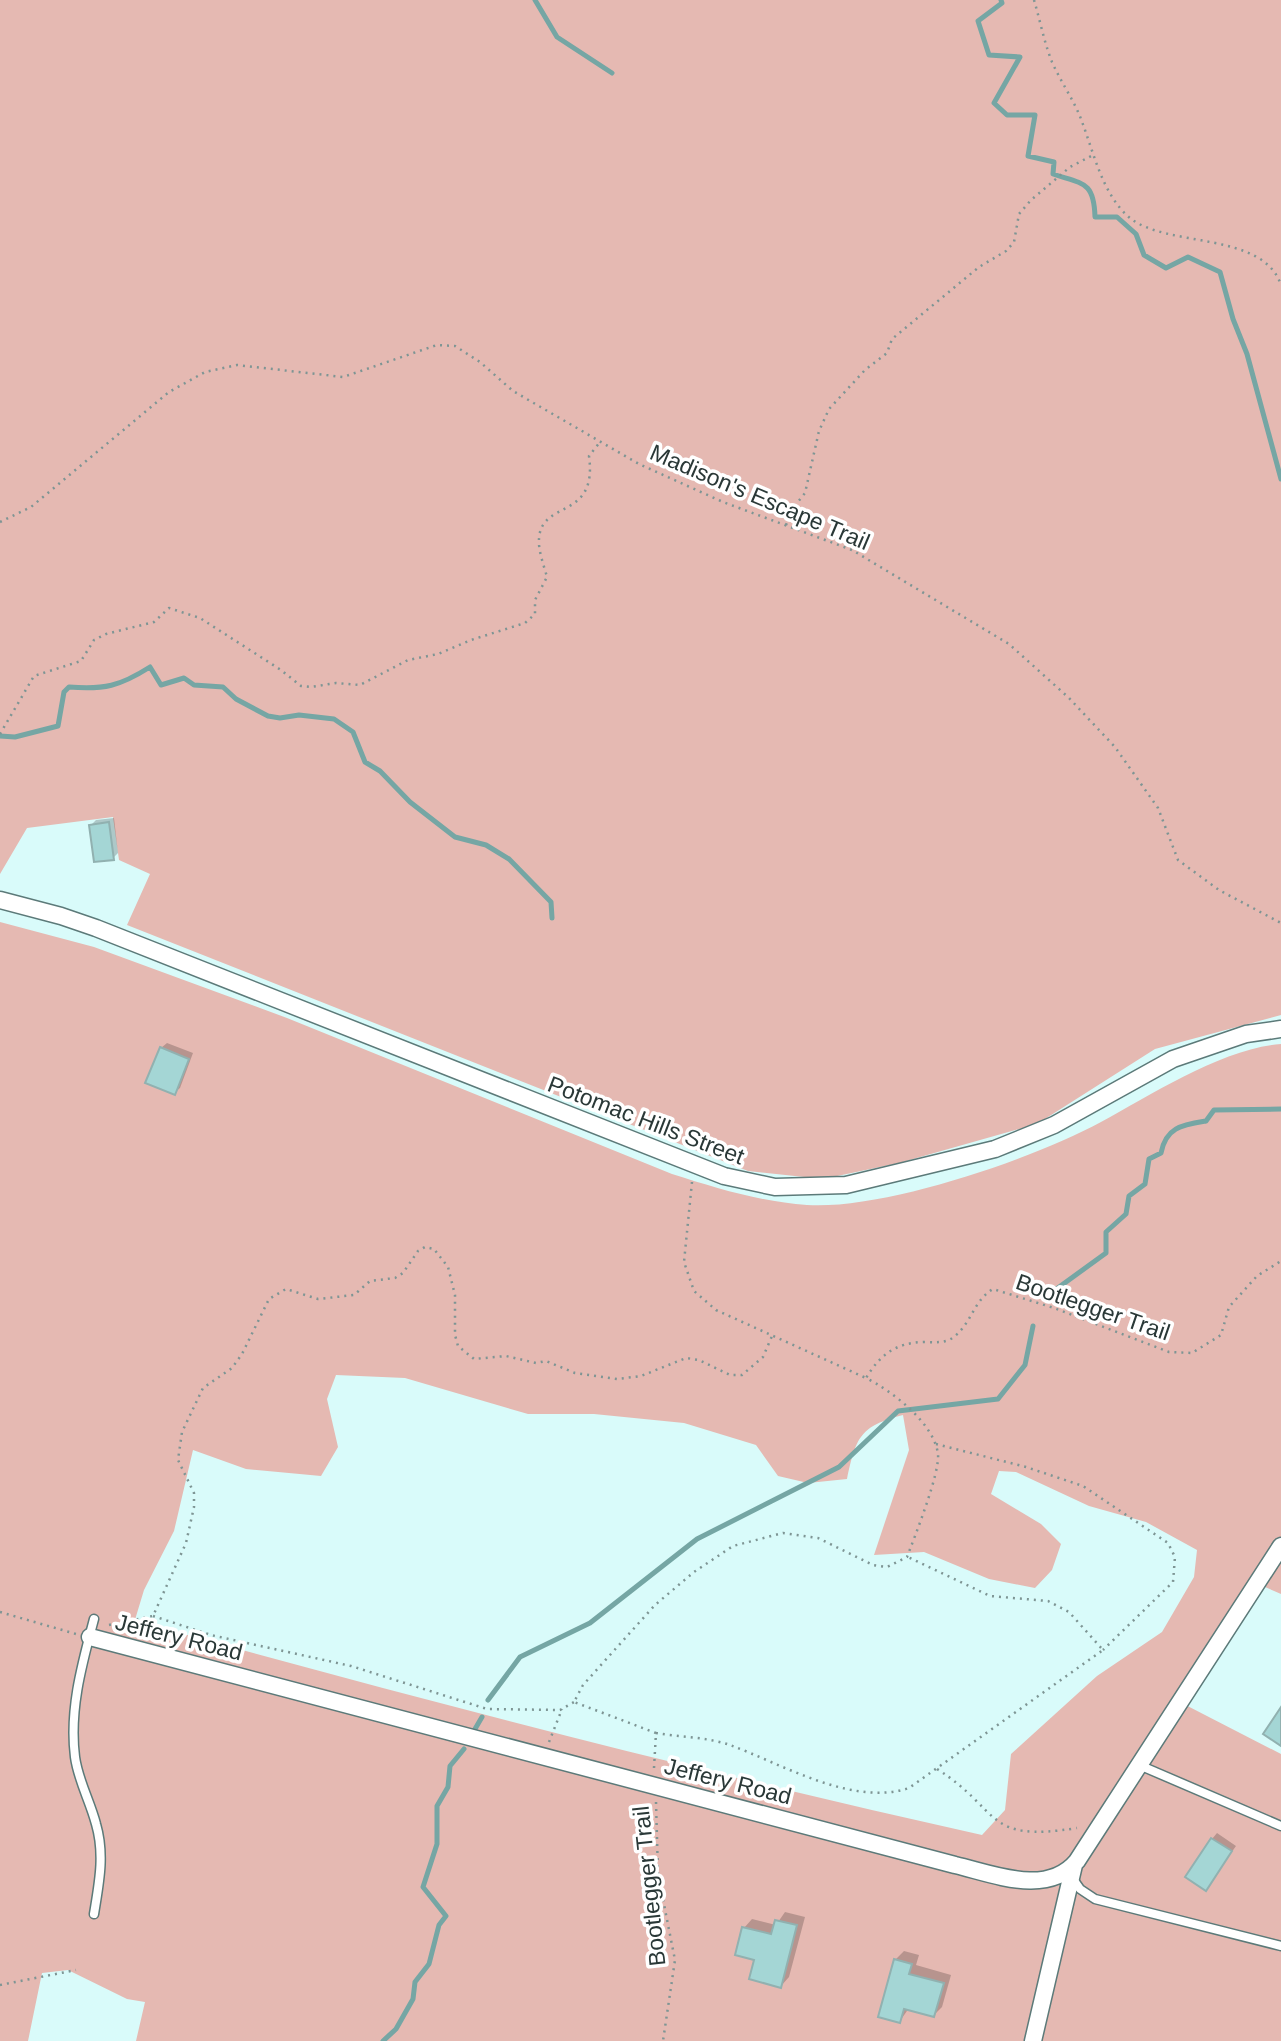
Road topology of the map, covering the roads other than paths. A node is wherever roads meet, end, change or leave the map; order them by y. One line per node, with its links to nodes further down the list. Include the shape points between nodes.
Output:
1 (0, 900): 2 (street, Potomac Hills Street, via 148,947 694,1164 744,1182 775,1187 846,1185 995,1149 1054,1125 1173,1059 1246,1034)
2 (1281, 1029)
3 (1281, 1546): 6 (street, Jeffery Road)
4 (94, 1619): 5 (lane)
5 (90, 1634): 8 (street, Jeffery Road, via 1008,1878 1042,1881); 9 (lane, via 74,1725 75,1757 100,1843 102,1866)
6 (1139, 1765): 7 (lane); 8 (street, Jeffery Road)
7 (1281, 1826)
8 (1073, 1870): 10 (lane, via 1080,1889 1095,1899); 11 (street)
9 (94, 1914)
10 (1281, 1947)
11 (1034, 2041)

